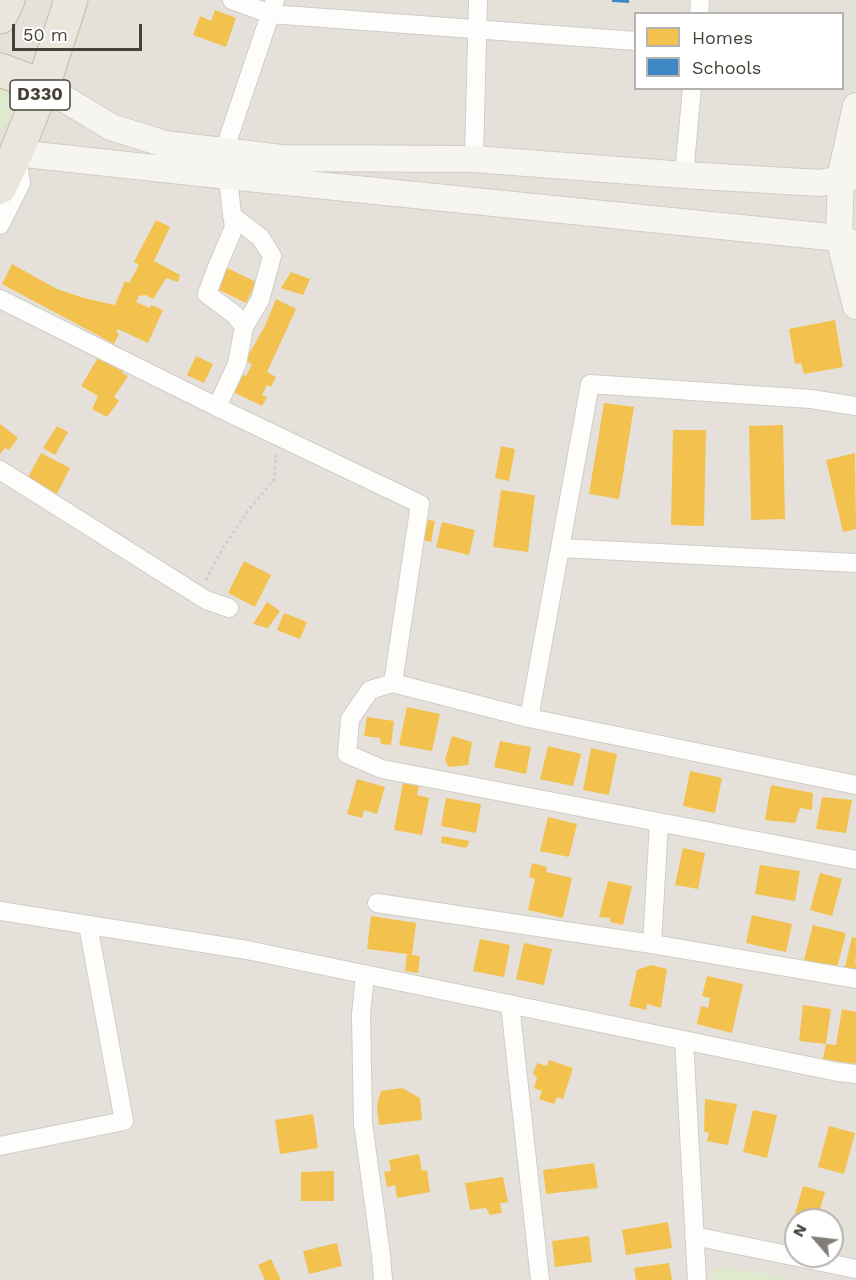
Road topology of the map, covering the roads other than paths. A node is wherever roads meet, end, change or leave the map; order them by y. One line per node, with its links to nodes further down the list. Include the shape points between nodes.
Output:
1 (8, 0): 7 (highway)
2 (71, 0): 11 (highway, D330)
3 (87, 0): 11 (street, via 65,69)
4 (232, 0): 6 (street)
5 (478, 0): 8 (street)
6 (273, 7): 8 (street); 16 (street)
7 (0, 17)
8 (478, 29): 9 (street); 15 (street)
9 (634, 41)
10 (0, 70): 11 (highway)
11 (43, 86): 14 (highway, D330); 16 (main road, via 111,127)
12 (692, 90): 17 (street)
13 (856, 106): 18 (main road)
14 (8, 151): 16 (main road); 19 (highway, D330); 21 (street, via 21,183)
15 (474, 159): 16 (main road, via 281,158); 17 (main road)
16 (226, 164): 20 (street); 22 (main road)
17 (684, 175): 18 (main road, via 820,183)
18 (848, 177): 22 (main road)
19 (0, 187)
20 (232, 216): 25 (street, via 234,227 207,294); 25 (street, via 260,237 272,256 260,300)
21 (0, 225)
22 (848, 241): 24 (main road)
23 (0, 299): 27 (street)
24 (856, 306)
25 (244, 327): 27 (street, via 237,364)
26 (856, 406): 29 (street, via 811,399 590,384)
27 (216, 407): 32 (street, via 420,504)
28 (0, 470): 31 (street, via 206,600)
29 (560, 549): 30 (street); 33 (street)
30 (856, 563)
31 (229, 608)
32 (393, 683): 33 (street); 35 (street, via 370,690 350,719 347,754 382,770)
33 (529, 718): 34 (street)
34 (856, 785)
35 (659, 823): 36 (street); 40 (street)
36 (856, 860)
37 (377, 903): 40 (street)
38 (0, 911): 39 (street)
39 (87, 925): 41 (street, via 247,950); 46 (street, via 124,1121)
40 (652, 944): 42 (street)
41 (365, 974): 43 (street); 49 (street, via 361,1015 363,1123)
42 (856, 979)
43 (510, 1004): 44 (street); 50 (street)
44 (684, 1040): 45 (street); 47 (street)
45 (856, 1074)
46 (0, 1146)
47 (694, 1236): 48 (street); 51 (street)
48 (856, 1269)
49 (383, 1280)
50 (540, 1280)
51 (697, 1280)

